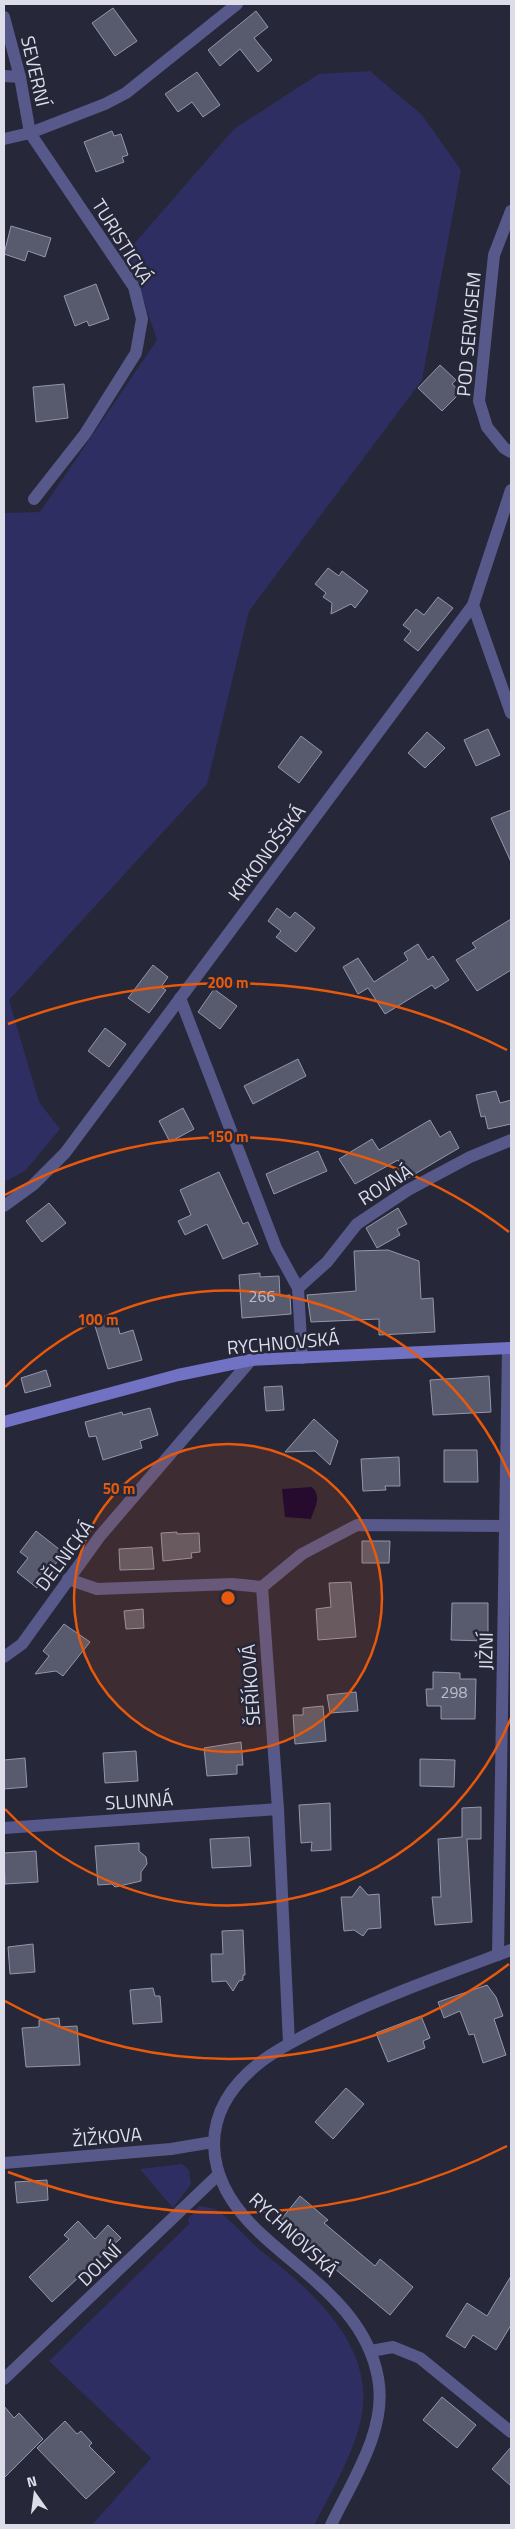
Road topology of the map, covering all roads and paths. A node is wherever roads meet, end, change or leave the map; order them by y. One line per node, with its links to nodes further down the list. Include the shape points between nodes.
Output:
1 (237, 4): 5 (street, via 126,93)
2 (4, 17): 4 (street, SEVERNÍ)
3 (4, 76): 4 (street)
4 (20, 77): 5 (street, SEVERNÍ)
5 (30, 133): 6 (street); 10 (street, TURISTICKÁ, via 134,287 142,319 136,353 85,434)
6 (4, 139)
7 (511, 211): 8 (street, POD SERVISEM, via 494,255 480,401 487,427)
8 (511, 452)
9 (511, 490): 11 (street, KRKONOŠSKÁ)
10 (34, 498)
11 (473, 605): 12 (street); 13 (street, KRKONOŠSKÁ)
12 (511, 714)
13 (180, 998): 15 (street, KRKONOŠSKÁ, via 65,1153 33,1185); 16 (street, via 276,1248)
14 (511, 1140): 16 (street, ROVNÁ, via 470,1157 408,1190 357,1224 327,1262)
15 (4, 1206)
16 (298, 1288): 18 (street)
17 (510, 1348): 18 (main road, RYCHNOVSKÁ); 21 (street, JIŽNÍ)
18 (302, 1358): 19 (main road, RYCHNOVSKÁ)
19 (250, 1360): 20 (main road, RYCHNOVSKÁ, via 178,1375); 23 (street, DĚLNICKÁ, via 100,1536)
20 (4, 1422)
21 (506, 1526): 22 (street, JIŽNÍ); 24 (street, via 357,1525 302,1554)
22 (509, 1565): 29 (street, JIŽNÍ)
23 (68, 1580): 24 (street, via 97,1589 232,1584); 25 (street, DĚLNICKÁ, via 22,1644)
24 (262, 1587): 26 (street, ŠEŘÍKOVÁ)
25 (4, 1657)
26 (278, 1809): 27 (street, SLUNNÁ); 30 (street, ŠEŘÍKOVÁ)
27 (4, 1828)
28 (511, 1950): 29 (street, RYCHNOVSKÁ)
29 (498, 1955): 30 (street, RYCHNOVSKÁ, via 372,2002)
30 (289, 2044): 31 (street, RYCHNOVSKÁ, via 246,2075 227,2098 216,2124)
31 (213, 2142): 32 (street, ŽIŽKOVA, via 171,2149); 33 (street, RYCHNOVSKÁ)
32 (4, 2163)
33 (218, 2176): 34 (street, RYCHNOVSKÁ, via 226,2194 259,2232 347,2311); 35 (street, DOLNÍ)
34 (371, 2351): 36 (street, via 393,2347 420,2358); 37 (street, RYCHNOVSKÁ, via 380,2391 377,2420)
35 (4, 2379)
36 (510, 2429)
37 (331, 2525)

